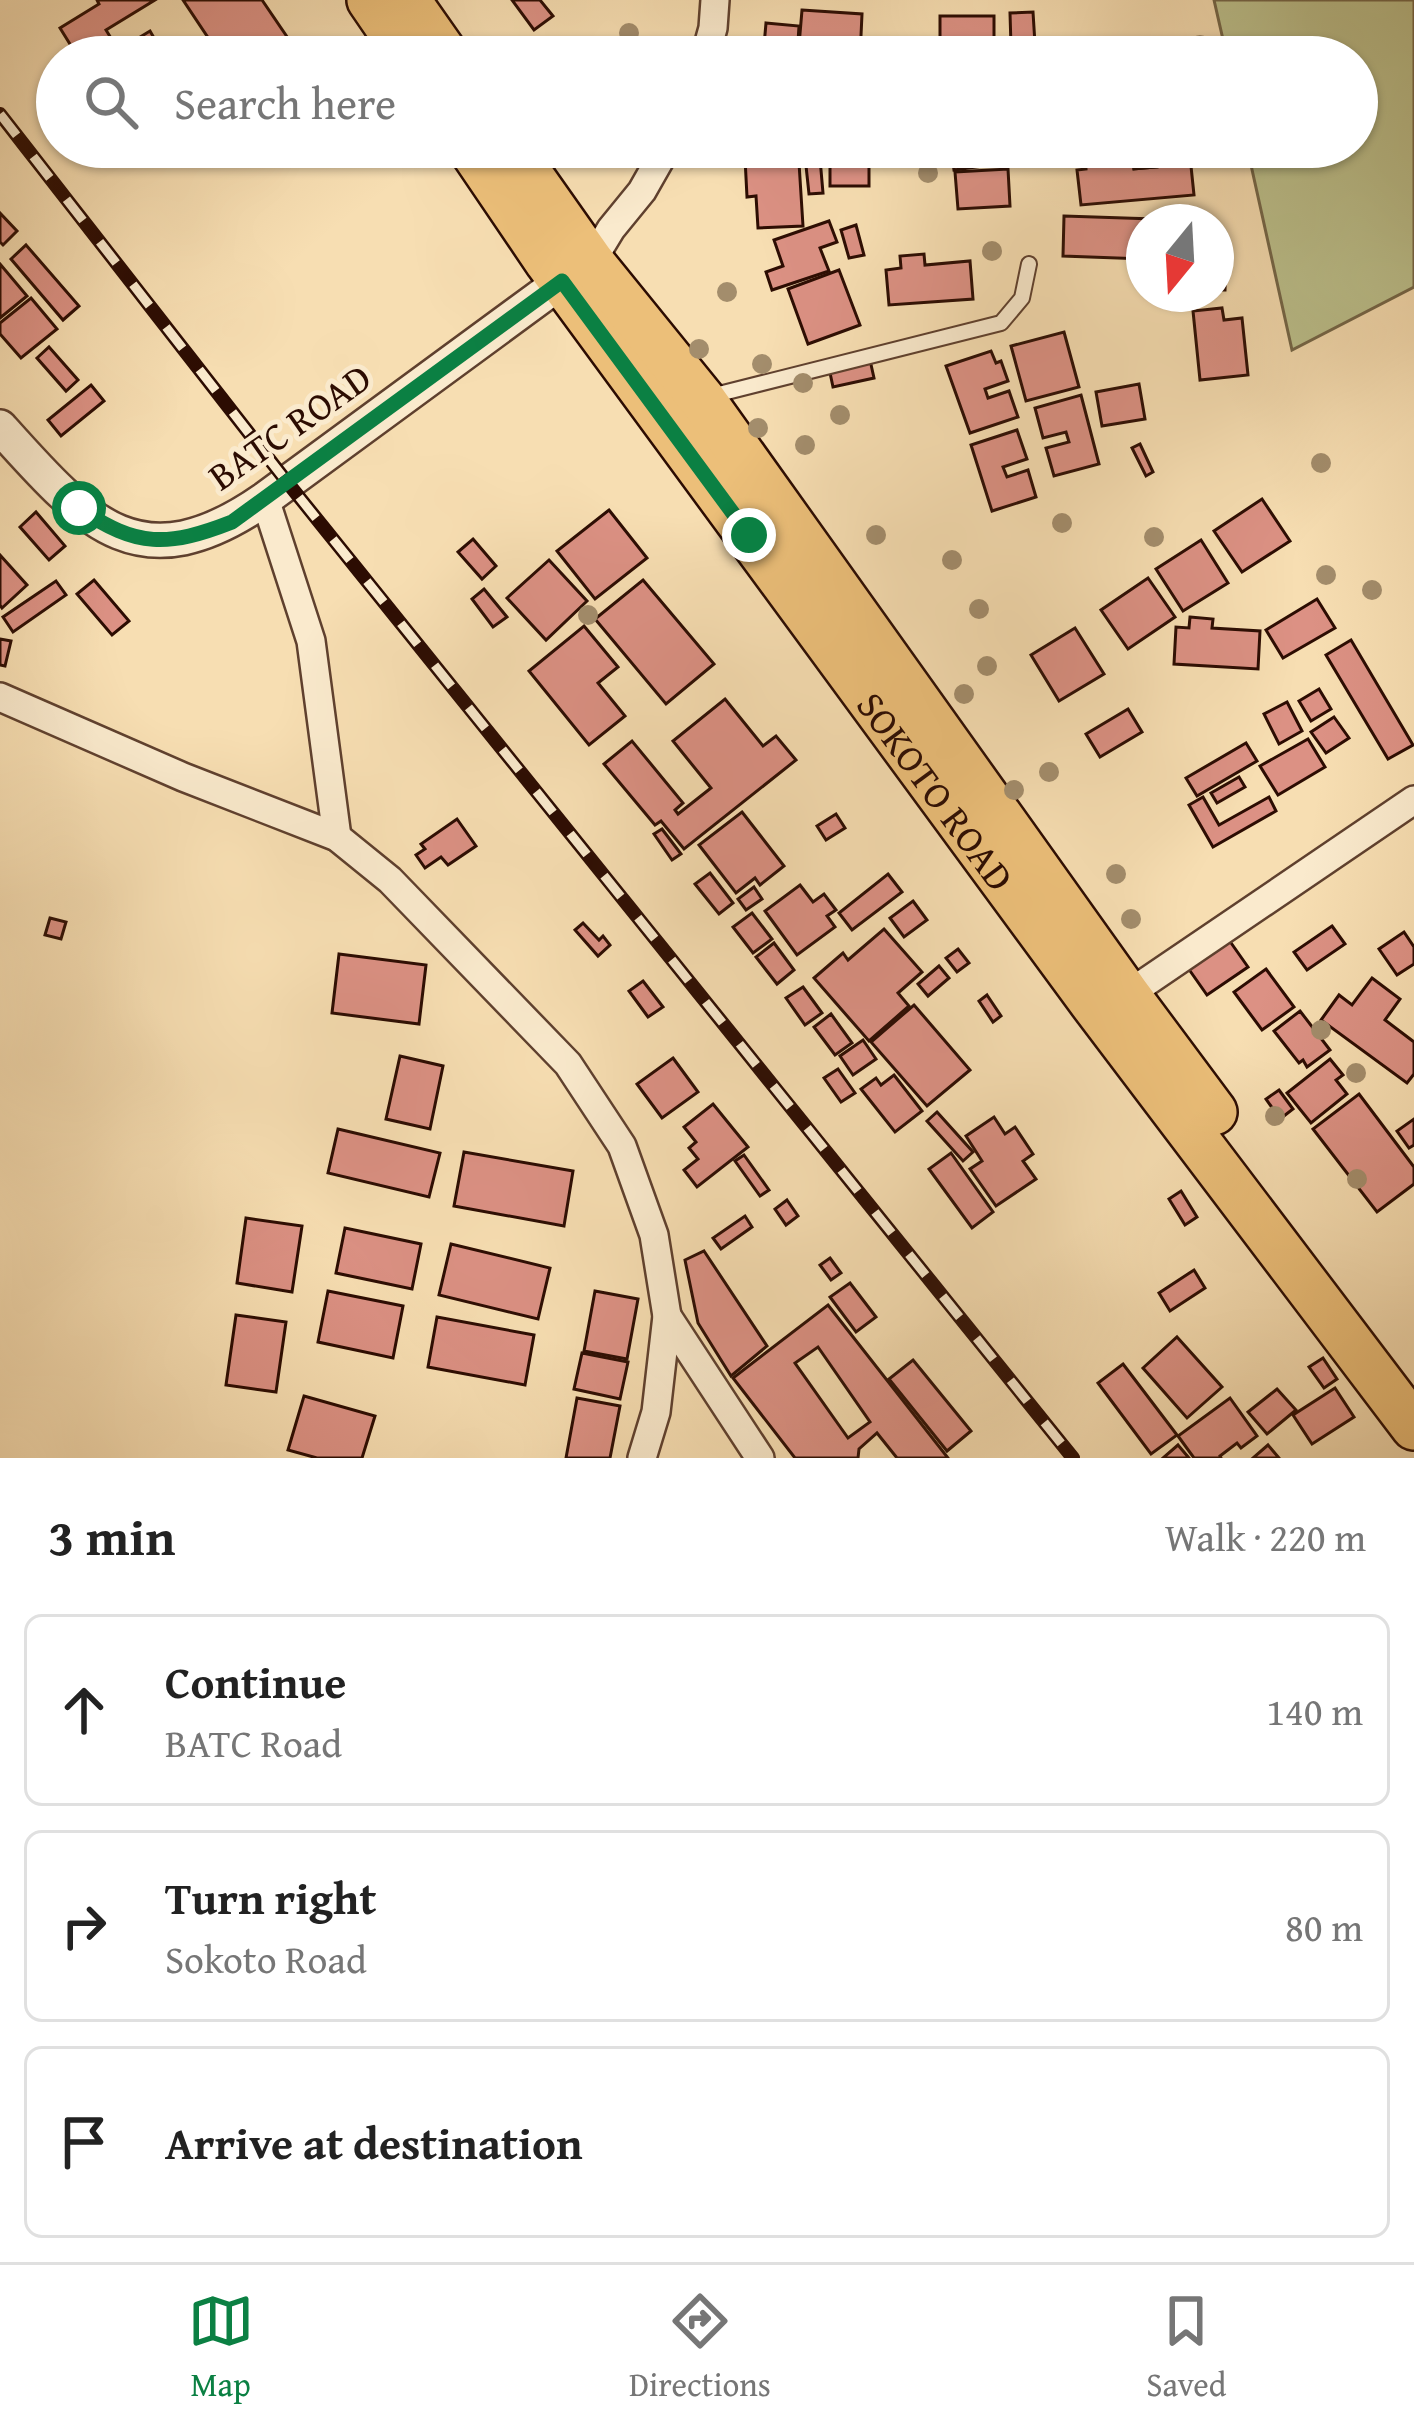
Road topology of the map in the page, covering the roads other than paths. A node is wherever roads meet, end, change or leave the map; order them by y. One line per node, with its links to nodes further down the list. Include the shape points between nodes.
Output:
1 (370, 0): 4 (main road)
2 (407, 0): 5 (main road)
3 (715, 0): 6 (street)
4 (395, 36)
5 (432, 36)
6 (711, 36)
7 (488, 168): 11 (main road, SOKOTO ROAD)
8 (521, 168): 11 (main road, SOKOTO ROAD)
9 (655, 168): 11 (street)
10 (1029, 264): 12 (lane, via 1022,298 1001,323)
11 (577, 271): 12 (main road, SOKOTO ROAD); 14 (street, BATC ROAD); 15 (main road, SOKOTO ROAD)
12 (702, 399): 15 (main road, SOKOTO ROAD)
13 (0, 427): 14 (street, BATC ROAD, via 79,508 134,537 196,536)
14 (265, 499): 18 (street, via 311,641)
15 (845, 633): 19 (main road, SOKOTO ROAD); 22 (main road, SOKOTO ROAD, via 1095,1006)
16 (0, 697): 18 (street)
17 (1414, 800): 19 (street)
18 (337, 837): 20 (street, via 390,880 568,1064 622,1146 654,1235)
19 (1127, 995): 21 (main road, SOKOTO ROAD)
20 (667, 1316): 23 (street); 24 (street)
21 (1414, 1378)
22 (1414, 1426)
23 (642, 1458)
24 (760, 1458)

